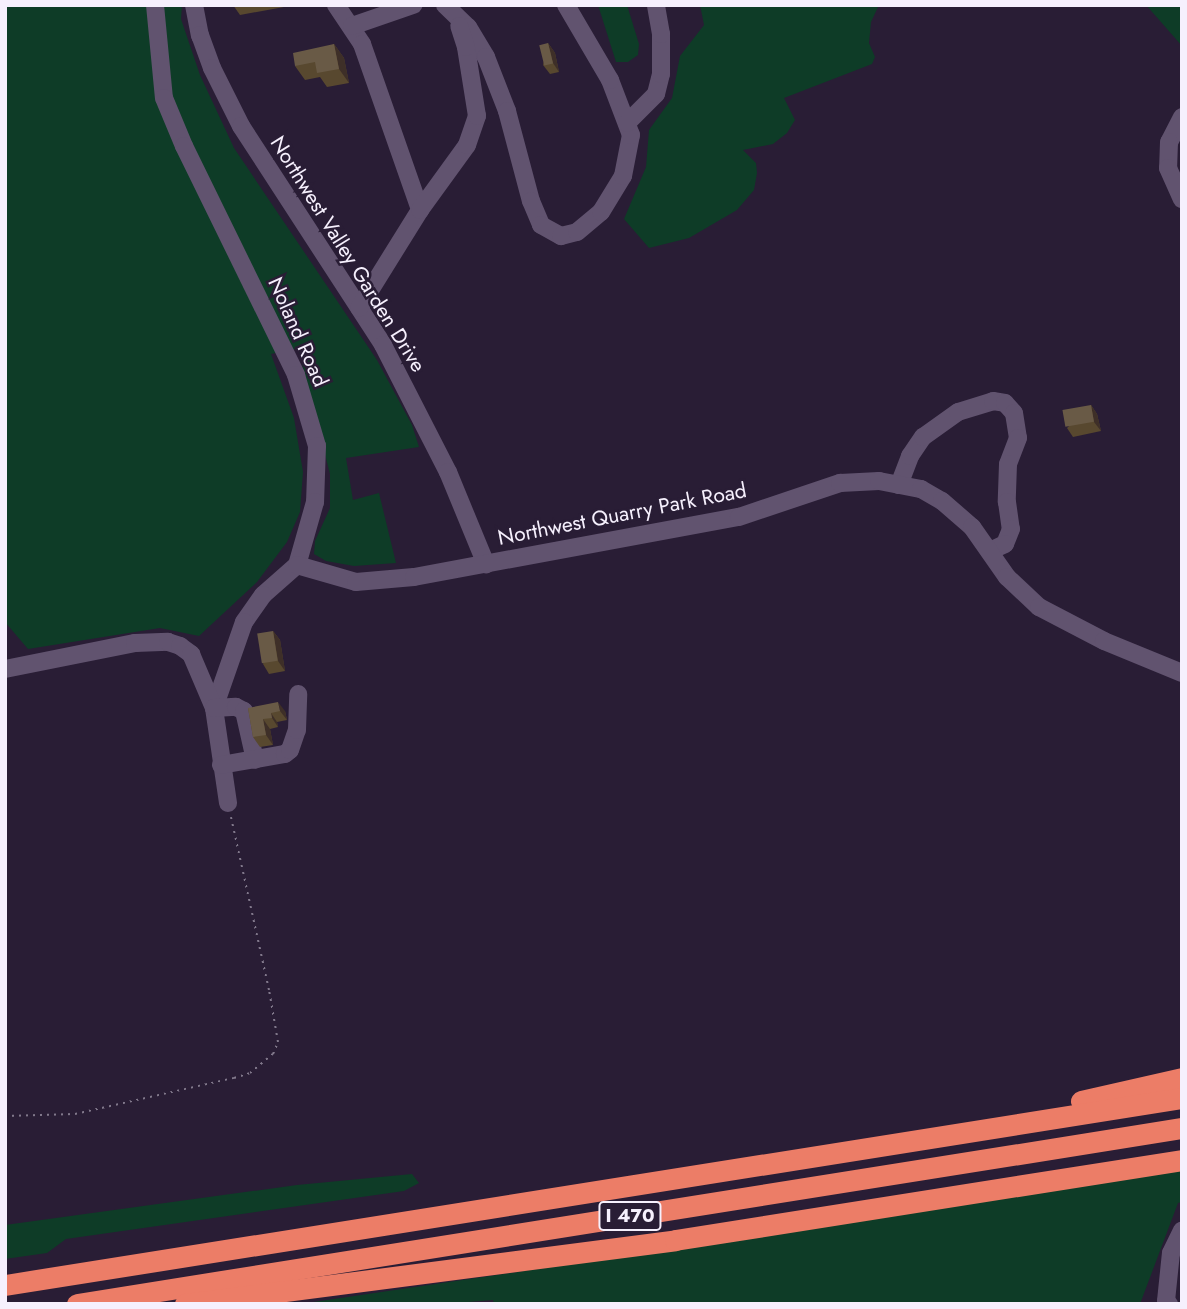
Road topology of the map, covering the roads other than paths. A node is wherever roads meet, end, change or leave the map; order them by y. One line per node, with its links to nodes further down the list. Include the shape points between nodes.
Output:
1 (155, 5): 17 (street, Noland Road, via 164,98 296,375 317,446 315,502)
2 (194, 5): 13 (street, Northwest Valley Garden Drive, via 212,68 241,126)
3 (336, 5): 8 (street)
4 (413, 5): 8 (street)
5 (566, 5): 10 (street, via 610,80)
6 (656, 5): 10 (street, via 661,74 656,94)
7 (450, 12): 10 (street, via 468,27 486,57 508,111 541,225 561,236 577,232 601,212 623,176 631,135); 12 (street, via 466,47 477,116 467,145)
8 (352, 26): 12 (street)
9 (1182, 117): 11 (street, via 1169,142 1168,168)
10 (627, 123)
11 (1182, 199)
12 (420, 210): 13 (street)
13 (359, 308): 16 (street, Northwest Valley Garden Drive, via 449,472)
14 (899, 485): 15 (street, Northwest Quarry Park Road, via 942,500); 15 (street, via 923,437 958,412 993,401 1005,403 1014,413 1018,438 1008,464 1011,529 1005,544); 16 (street, Northwest Quarry Park Road, via 840,483 739,517)
15 (990, 551): 19 (street, Northwest Quarry Park Road, via 1007,578 1039,607 1104,641)
16 (486, 564): 17 (street, Northwest Quarry Park Road, via 356,582)
17 (297, 565): 21 (street, via 262,595 244,622)
18 (5, 669): 21 (street, via 135,643 168,642 191,654)
19 (1182, 673)
20 (298, 694): 22 (street, via 297,730 290,750)
21 (214, 708): 22 (street, via 244,711); 23 (street)
22 (254, 760): 23 (street)
23 (221, 765): 24 (street)
24 (228, 803)
25 (1182, 1078): 28 (highway)
26 (1182, 1098): 28 (highway, I 470)
27 (1182, 1128): 32 (highway, I 470)
28 (900, 1143): 31 (highway, I 470)
29 (1182, 1160): 33 (highway, via 675,1240)
30 (1182, 1230): 34 (street, via 1171,1254)
31 (5, 1285)
32 (77, 1304)
33 (185, 1304)
34 (1168, 1304)

